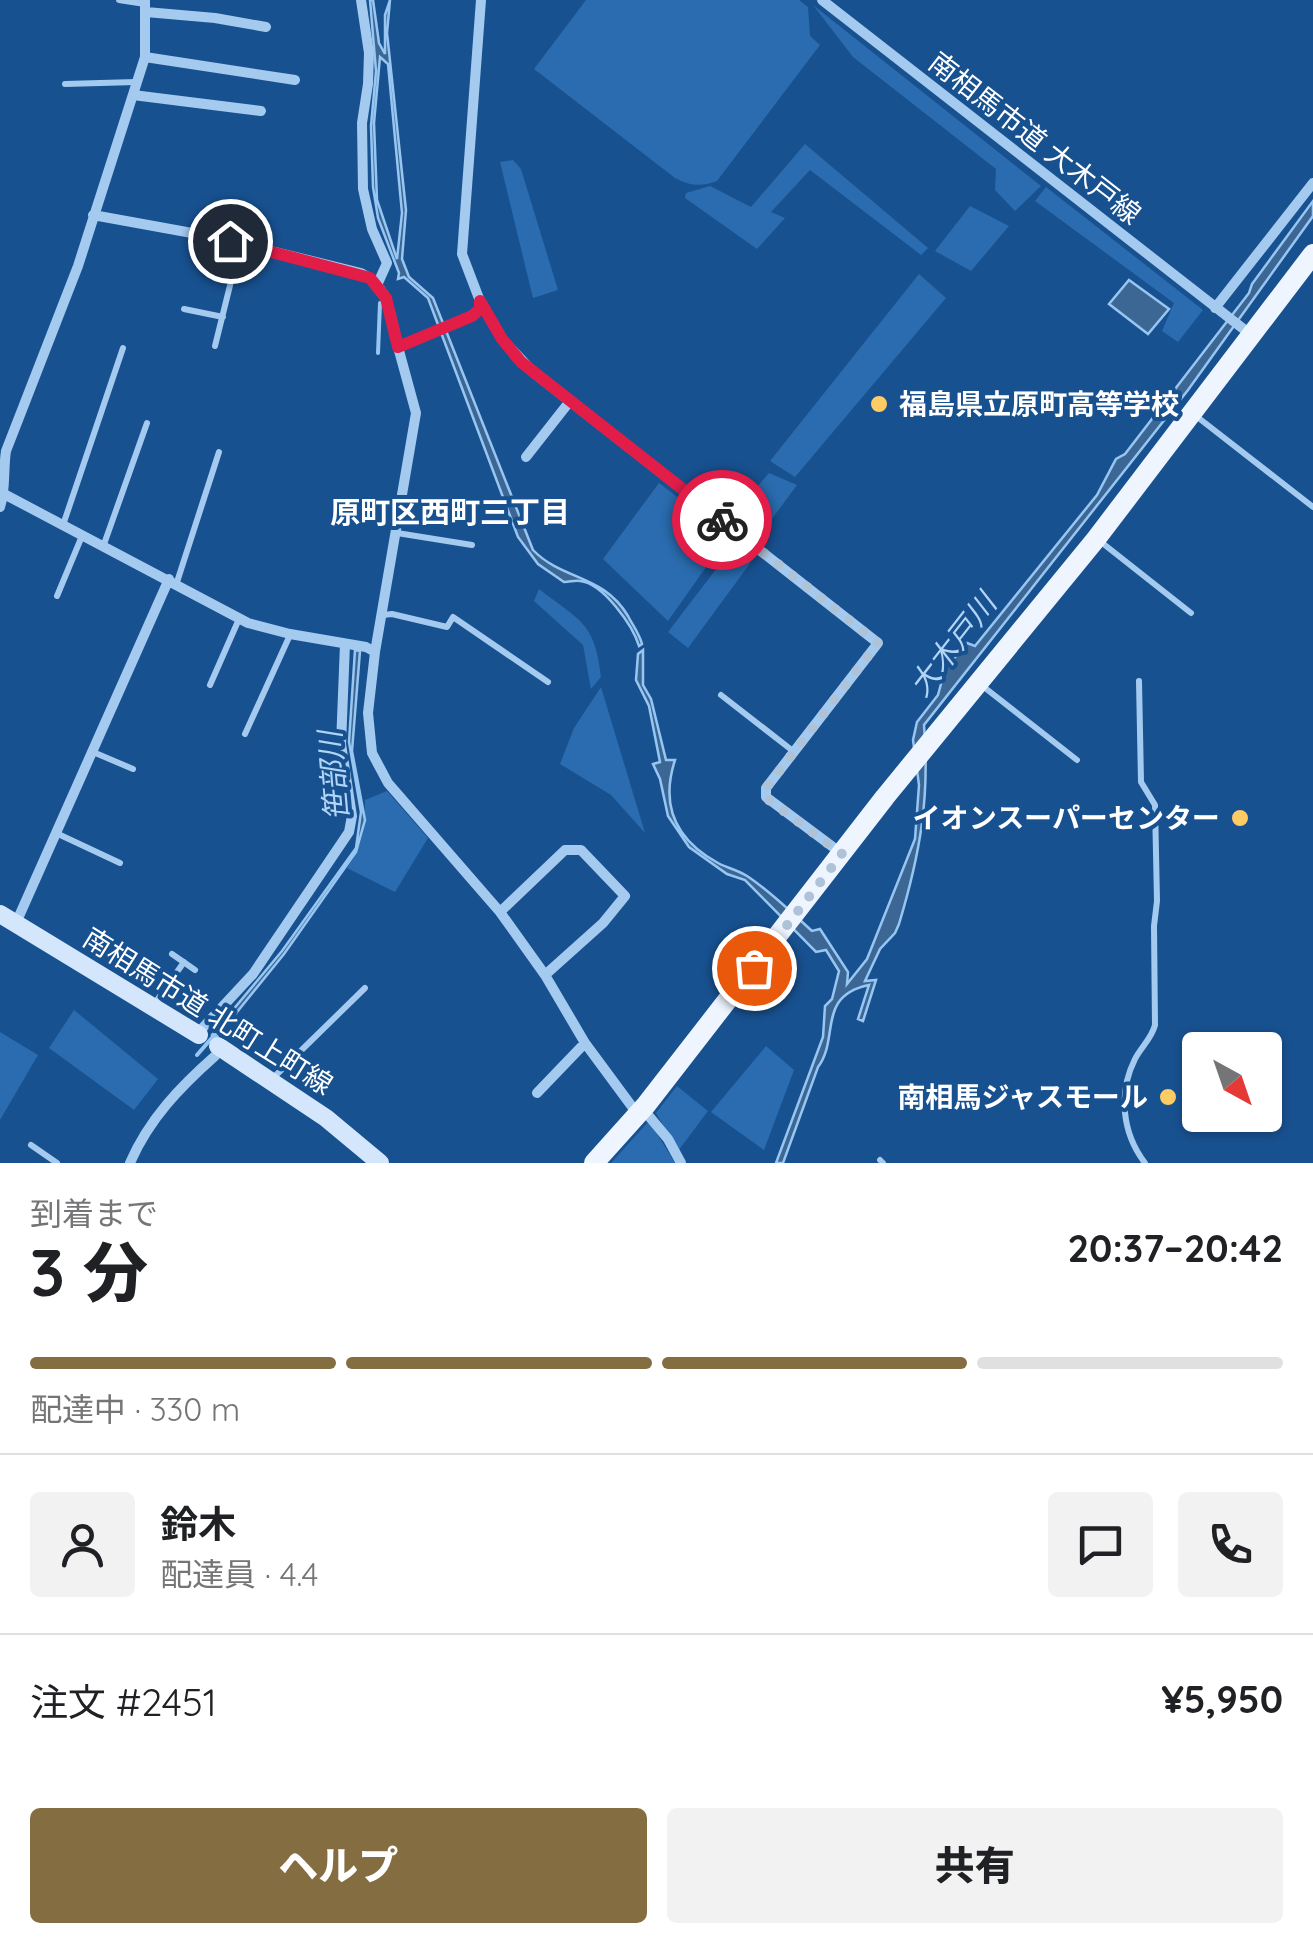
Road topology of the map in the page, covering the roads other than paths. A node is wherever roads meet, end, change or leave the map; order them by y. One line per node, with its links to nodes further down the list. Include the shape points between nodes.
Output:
1 (119, 0): 5 (lane)
2 (361, 0): 17 (street, via 368,53 363,189 387,263)
3 (482, 0): 18 (street, via 462,254)
4 (822, 0): 20 (street, 南相馬市道 大木戸線)
5 (146, 5): 6 (street); 7 (street)
6 (266, 27)
7 (145, 57): 8 (street); 9 (street)
8 (295, 80)
9 (137, 82): 10 (lane); 11 (street)
10 (65, 84)
11 (133, 95): 12 (street); 14 (street)
12 (261, 110)
13 (1313, 183): 20 (street)
14 (93, 215): 15 (street); 31 (street, via 6,451)
15 (241, 244): 17 (street, via 361,273); 21 (lane)
16 (1313, 254): 22 (main road)
17 (378, 284): 24 (street)
18 (480, 301): 24 (street, via 476,313); 26 (street, via 521,362)
19 (184, 309): 21 (lane)
20 (1218, 309): 22 (street, 南相馬市道 大木戸線)
21 (223, 317): 23 (lane)
22 (1247, 332): 27 (main road)
23 (216, 346)
24 (398, 347): 35 (street, via 416,413)
25 (123, 348): 34 (lane)
26 (570, 402): 30 (street); 55 (street, via 878,643)
27 (1191, 412): 32 (lane); 37 (main road)
28 (147, 423): 39 (lane)
29 (219, 452): 40 (lane)
30 (526, 457)
31 (4, 494): 33 (street); 34 (street)
32 (1313, 506)
33 (0, 507)
34 (63, 526): 36 (street)
35 (397, 533): 38 (lane); 43 (street)
36 (82, 536): 39 (street); 41 (lane)
37 (1096, 539): 42 (lane); 50 (main road)
38 (472, 545)
39 (103, 547): 40 (street)
40 (173, 581): 44 (street); 54 (street)
41 (57, 596)
42 (1191, 613)
43 (383, 615): 47 (street); 49 (lane, via 447,627 453,618)
44 (240, 618): 45 (street); 51 (lane)
45 (290, 634): 46 (street); 53 (lane)
46 (348, 644): 47 (street); 69 (street, via 341,744 349,832 253,974)
47 (370, 649): 61 (street, via 368,713 376,763)
48 (1138, 681): 81 (lane, via 1141,782 1155,804 1155,1025 1123,1094 1129,1136)
49 (548, 682)
50 (979, 683): 56 (lane); 59 (main road)
51 (210, 686)
52 (720, 695): 55 (lane)
53 (245, 734)
54 (92, 752): 57 (lane); 58 (street)
55 (794, 752): 59 (street, via 766,788 766,798)
56 (1076, 760)
57 (133, 769)
58 (56, 834): 60 (lane); 62 (street)
59 (842, 854): 74 (main road)
60 (120, 863)
61 (500, 912): 66 (street); 66 (street, via 575,847 625,896)
62 (8, 918): 68 (street, 南相馬市道 北町上町線)
63 (172, 954): 64 (lane)
64 (184, 962): 65 (lane); 68 (lane)
65 (195, 970)
66 (545, 976): 70 (street)
67 (366, 988): 72 (lane)
68 (153, 1006): 69 (street, 南相馬市道 北町上町線)
69 (198, 1034): 71 (street, 南相馬市道 北町上町線)
70 (586, 1043): 73 (street); 74 (street)
71 (217, 1051): 72 (street, 南相馬市道 北町上町線); 77 (street, via 159,1113)
72 (271, 1080): 78 (street, 南相馬市道 北町上町線)
73 (537, 1094)
74 (638, 1108): 79 (main road); 80 (street)
75 (31, 1145): 76 (lane)
76 (57, 1163)
77 (130, 1163)
78 (380, 1163)
79 (594, 1163)
80 (680, 1163)
81 (1145, 1163)

